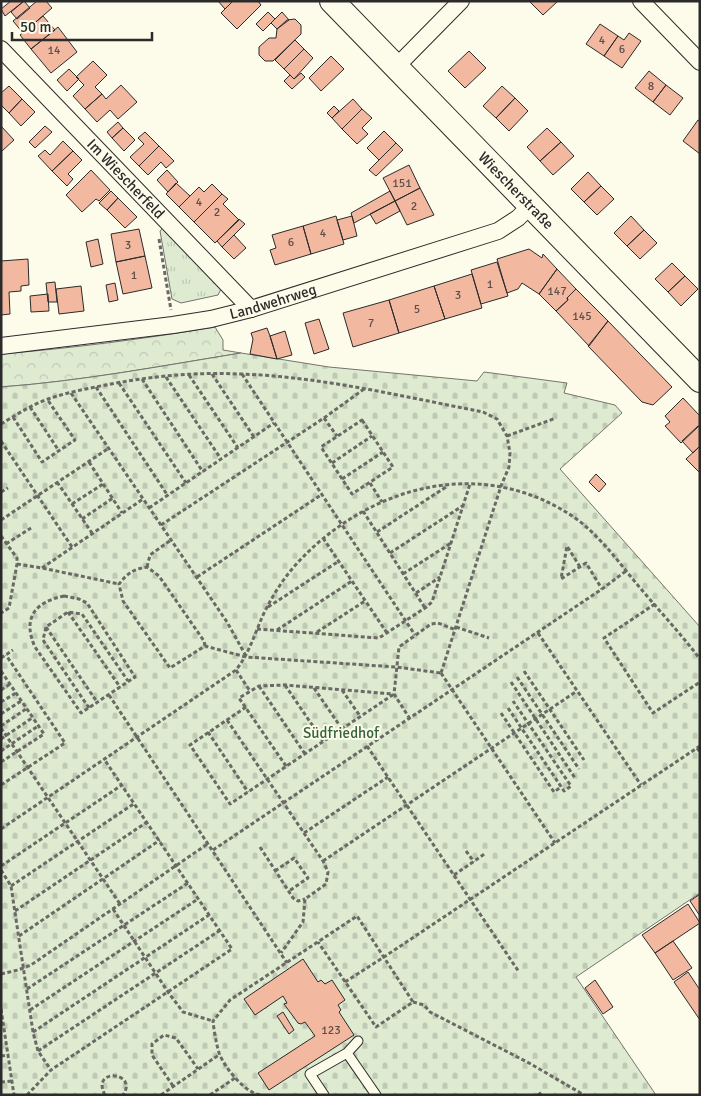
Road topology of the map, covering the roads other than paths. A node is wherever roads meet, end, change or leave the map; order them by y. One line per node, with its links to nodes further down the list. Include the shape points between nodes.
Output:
1 (332, 1): 6 (main road, Wiescherstraße)
2 (461, 1): 6 (street)
3 (641, 1): 5 (street)
4 (1, 48): 8 (street, Im Wiescherfeld)
5 (700, 62)
6 (396, 67): 7 (main road, Wiescherstraße)
7 (530, 206): 8 (street, Landwehrweg, via 498,231); 10 (main road, Wiescherstraße)
8 (251, 309): 9 (street, Landwehrweg, via 173,325)
9 (1, 346)
10 (700, 380)
11 (358, 1041): 12 (lane)
12 (347, 1053): 13 (lane, via 310,1074); 14 (lane)
13 (324, 1095)
14 (376, 1095)

